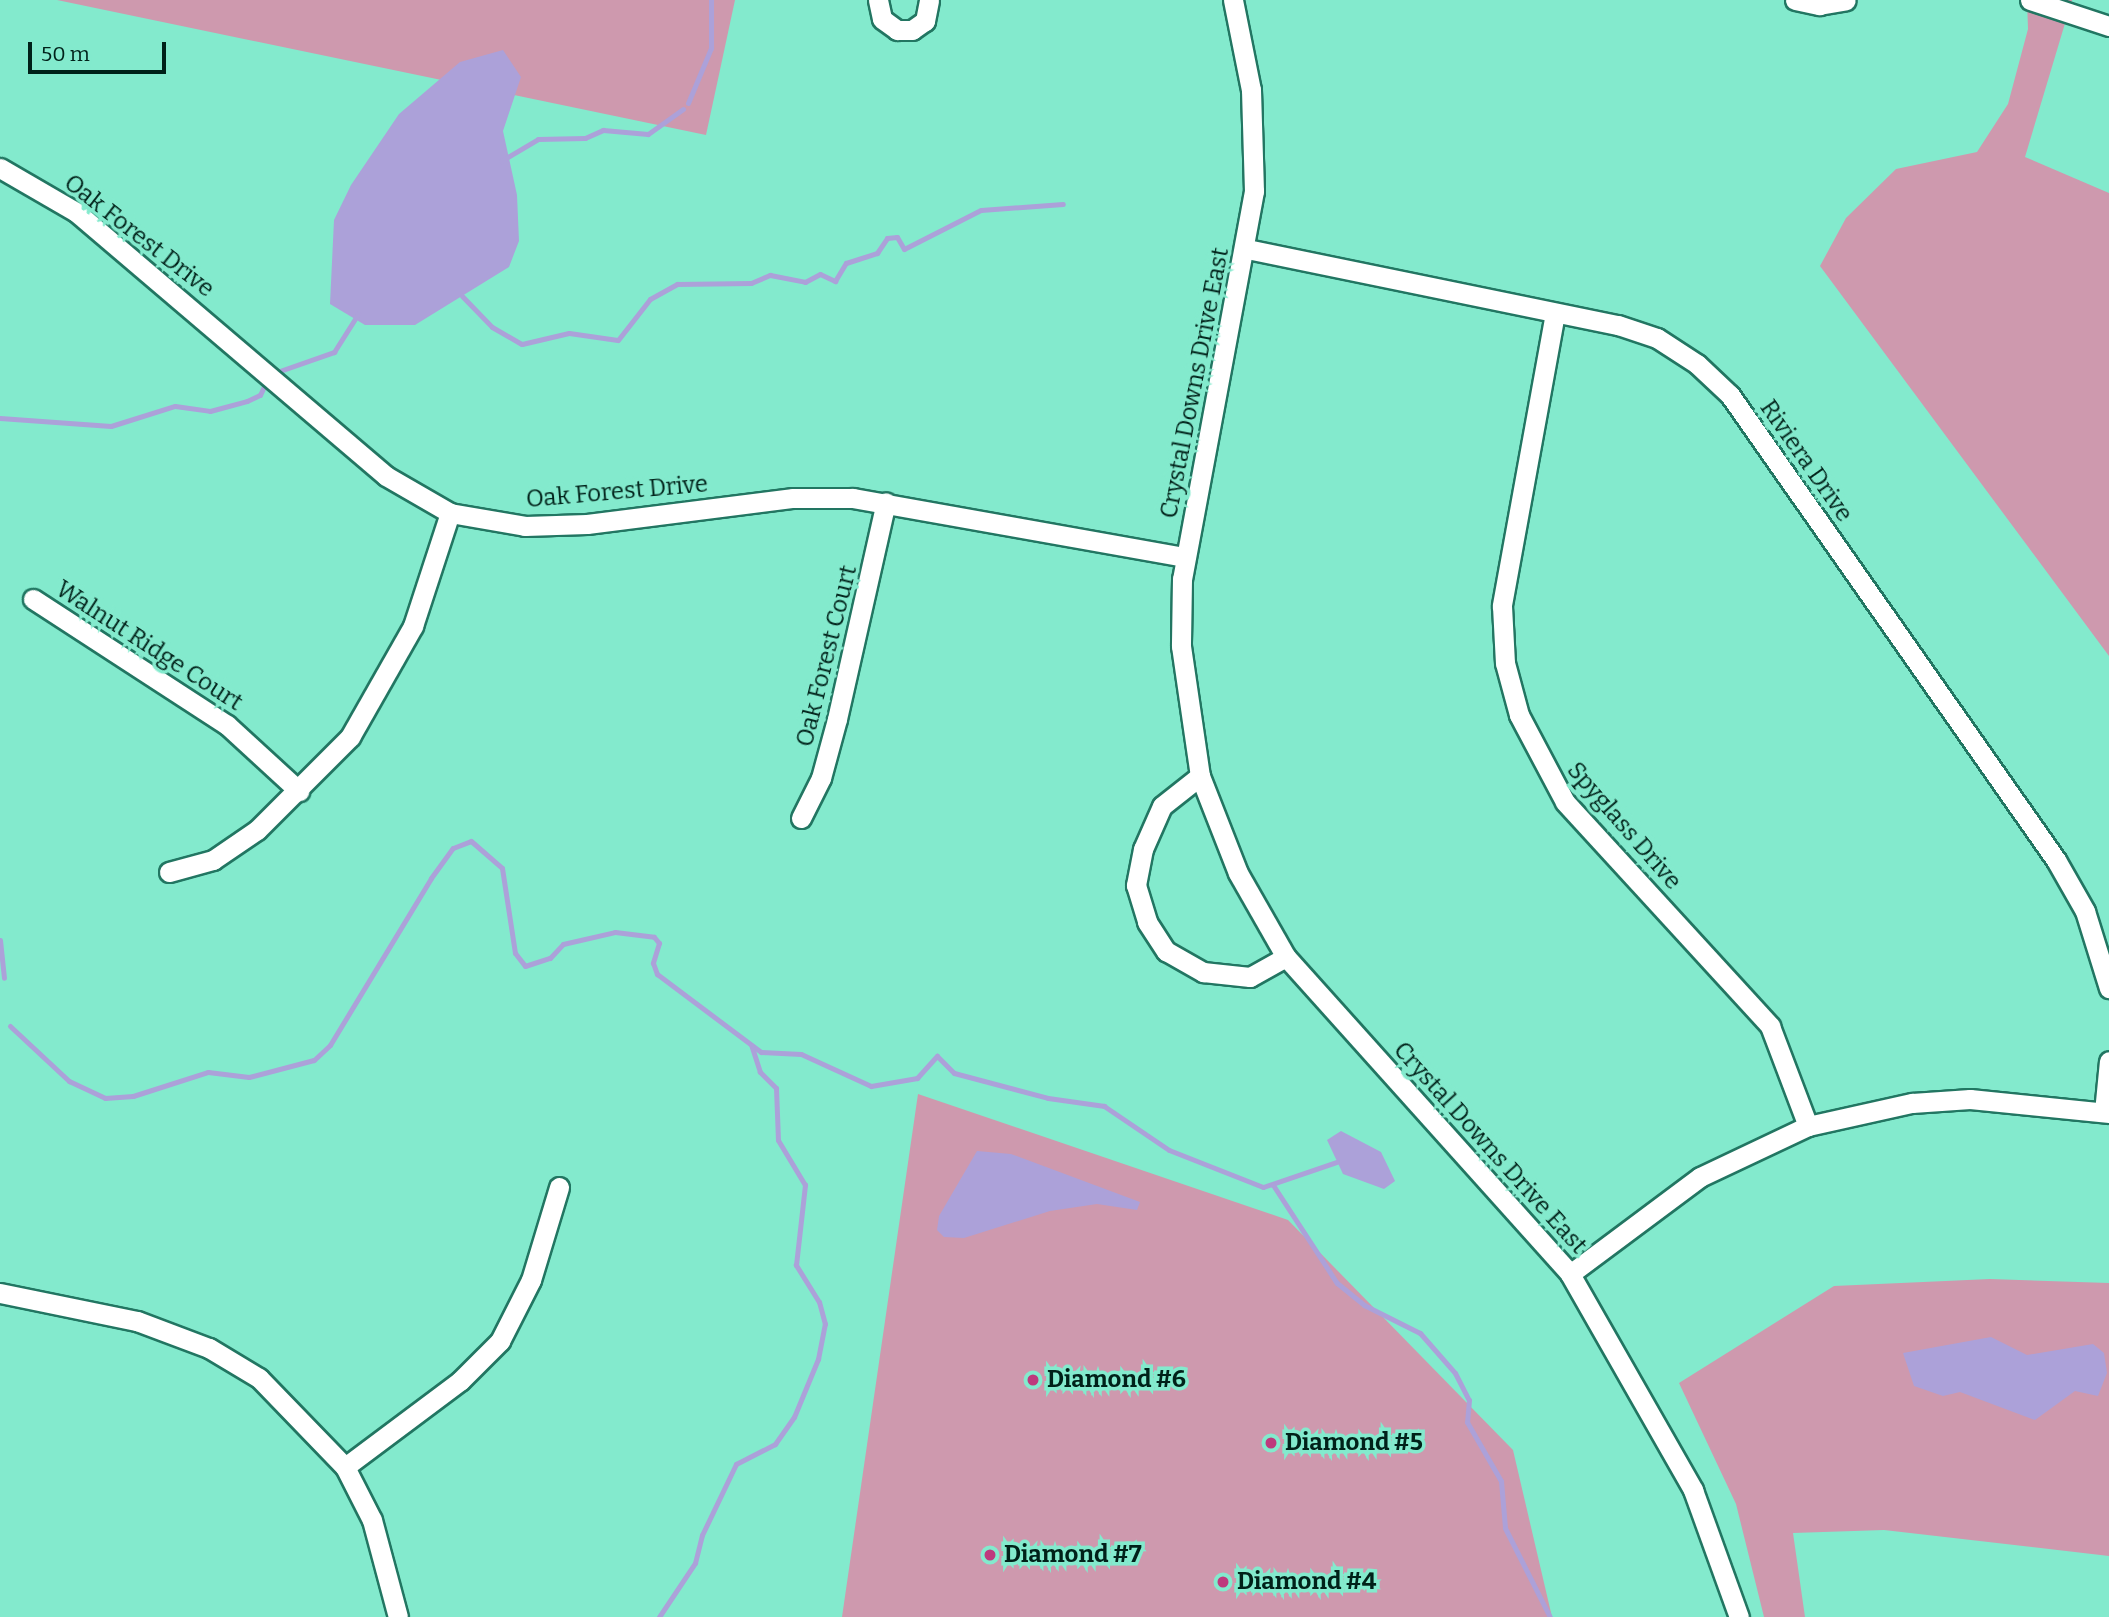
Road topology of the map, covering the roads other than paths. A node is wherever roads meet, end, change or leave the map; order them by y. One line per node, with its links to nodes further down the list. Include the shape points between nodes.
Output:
1 (878, 0): 2 (street, via 882,19 897,30 925,21)
2 (929, 0)
3 (1233, 0): 9 (street, Crystal Downs Drive East, via 1255,137)
4 (1794, 0): 5 (street, via 1819,5)
5 (1846, 0)
6 (2030, 0): 7 (street)
7 (2109, 26)
8 (0, 168): 12 (street, Oak Forest Drive, via 76,212 386,476)
9 (1247, 250): 10 (street, Riviera Drive); 13 (street, Crystal Downs Drive East)
10 (1555, 313): 20 (street, Riviera Drive, via 1657,338 1730,395 2056,860 2085,912); 23 (street, Spyglass Drive, via 1502,606 1505,663 1519,715 1565,802 1770,1026)
11 (886, 502): 12 (street, Oak Forest Drive, via 793,498 550,526); 13 (street, Oak Forest Drive); 17 (street, Oak Forest Court, via 834,731)
12 (450, 513): 16 (street, via 432,580 387,682 350,737)
13 (1185, 557): 15 (street, Crystal Downs Drive East, via 1181,646)
14 (33, 599): 16 (street, Walnut Ridge Court, via 208,712)
15 (1200, 776): 19 (street, Crystal Downs Drive East, via 1238,873); 19 (street, via 1162,806 1143,849 1136,885 1147,922 1166,951 1203,972 1250,976)
16 (299, 791): 18 (street, via 213,860)
17 (801, 818)
18 (169, 872)
19 (1286, 957): 25 (street, Crystal Downs Drive East)
20 (2109, 988)
21 (2109, 1061): 22 (street)
22 (2106, 1113): 23 (street, via 1970,1099 1912,1103)
23 (1808, 1126): 25 (street, via 1700,1177)
24 (559, 1187): 27 (street, via 531,1280 499,1341 460,1381)
25 (1570, 1274): 29 (street, Crystal Downs Drive East, via 1693,1490)
26 (0, 1293): 27 (street, via 137,1321 209,1348 259,1378)
27 (345, 1468): 28 (street, via 372,1520)
28 (398, 1617)
29 (1739, 1617)

